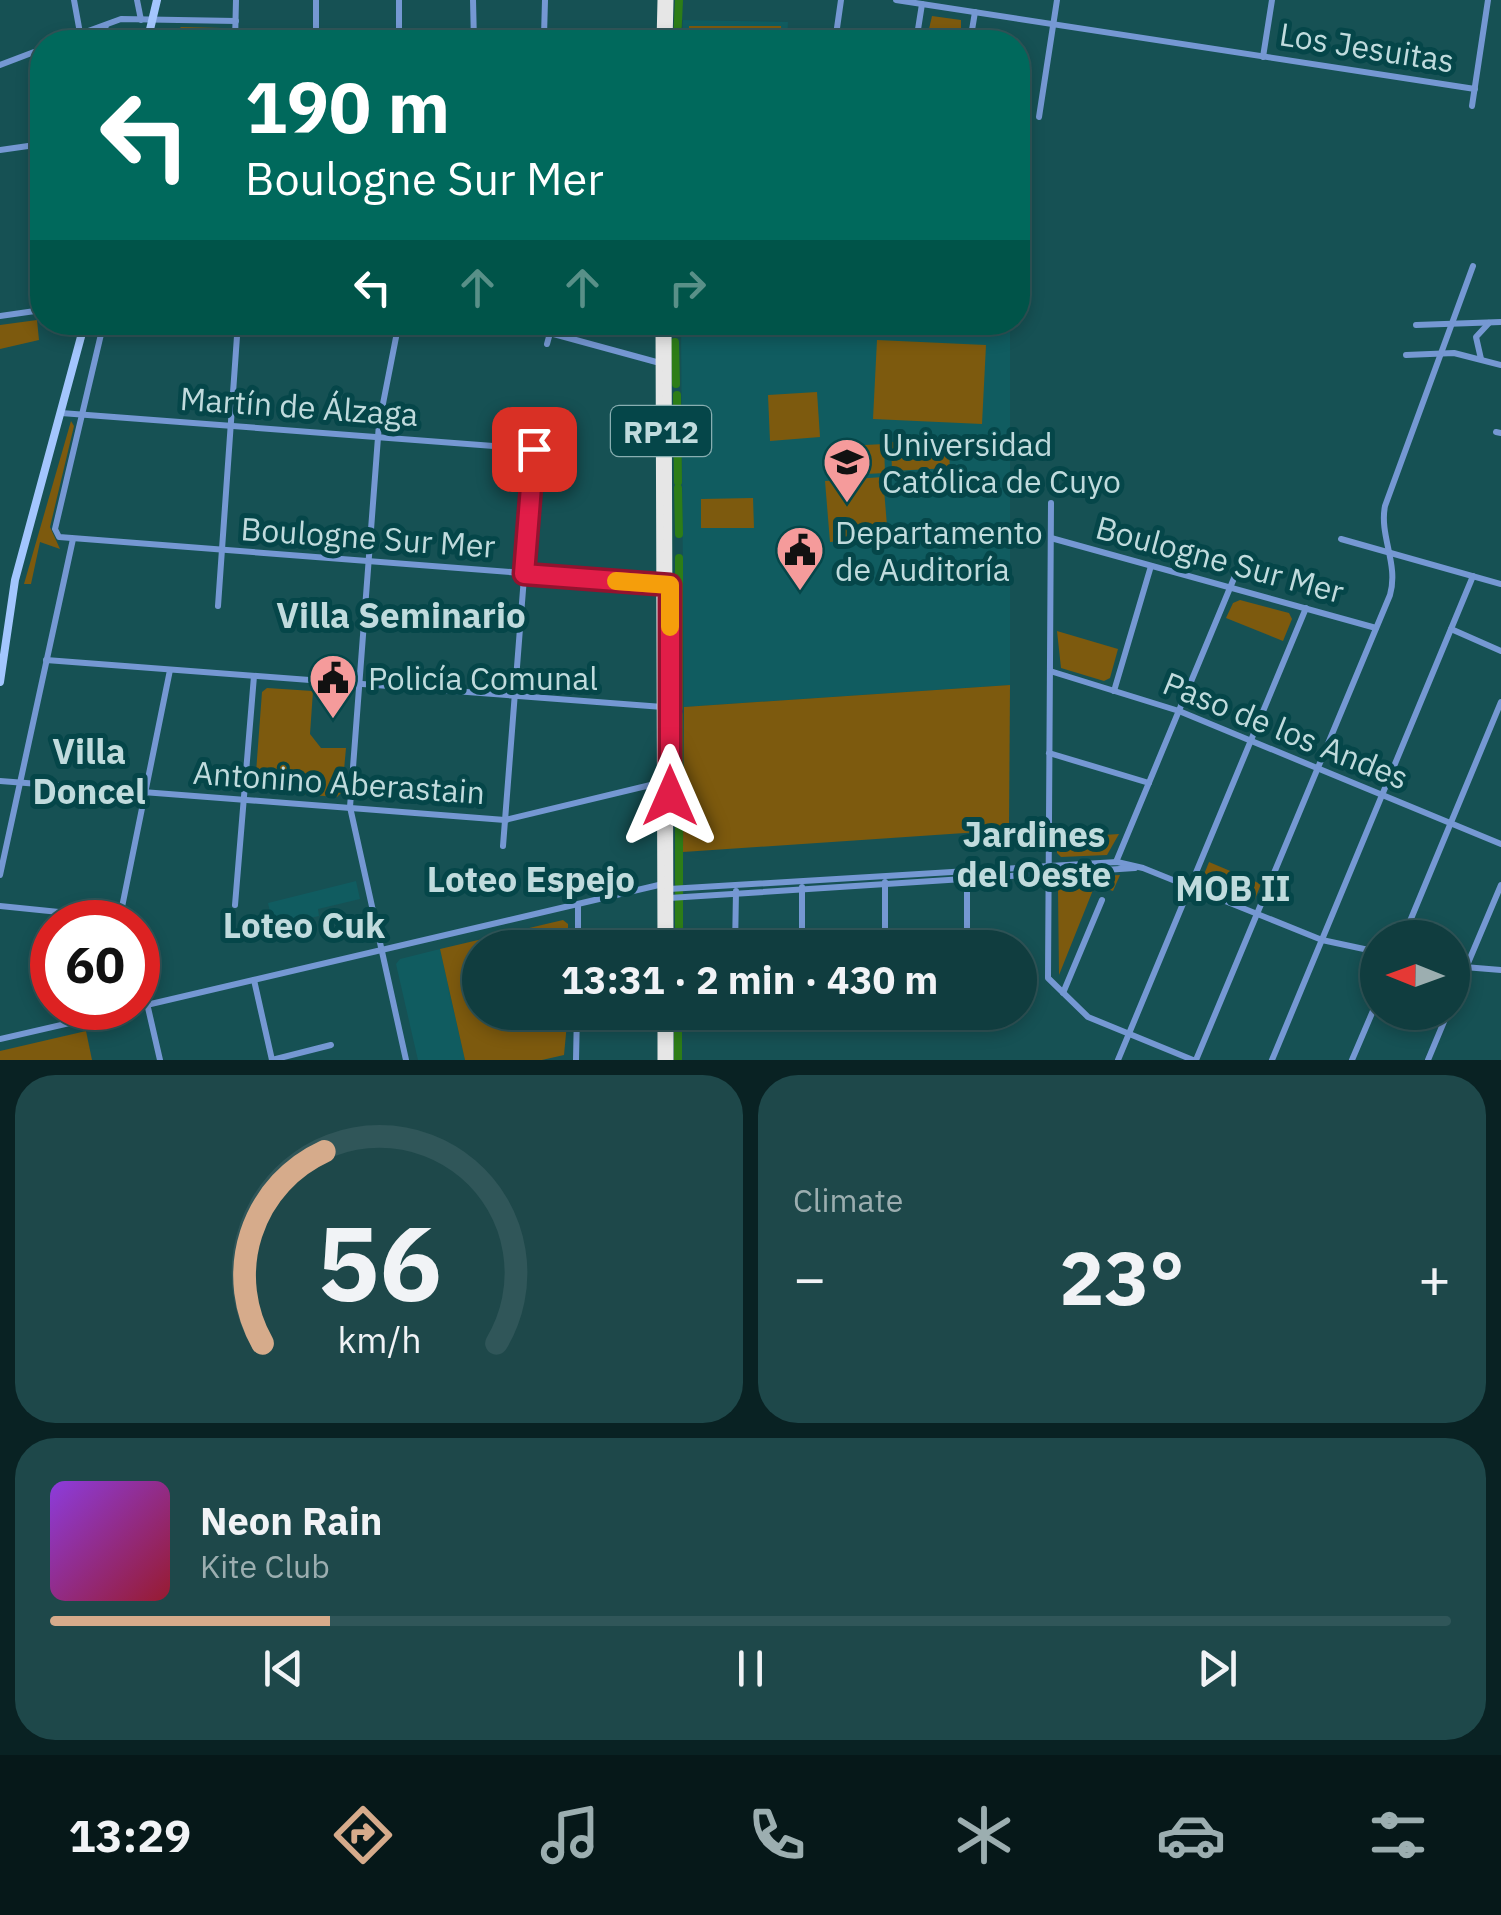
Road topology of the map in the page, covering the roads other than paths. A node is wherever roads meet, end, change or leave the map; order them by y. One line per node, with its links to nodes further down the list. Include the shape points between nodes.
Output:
1 (74, 0): 22 (street)
2 (137, 0): 17 (street)
3 (156, 0): 19 (street)
4 (236, 0): 18 (street)
5 (316, 0): 27 (street)
6 (398, 0): 28 (street)
7 (474, 0): 29 (street)
8 (545, 0): 30 (street)
9 (666, 0): 31 (main road)
10 (842, 0): 32 (street)
11 (896, 0): 15 (street, Los Jesuitas)
12 (1057, 0): 21 (street)
13 (1272, 0): 36 (street)
14 (1488, 0): 38 (street)
15 (922, 4): 16 (street, Los Jesuitas); 33 (street)
16 (975, 12): 21 (street, Los Jesuitas); 34 (street)
17 (141, 20): 19 (street); 20 (street)
18 (236, 20): 19 (street); 26 (street)
19 (152, 21): 25 (street)
20 (106, 24): 23 (street); 24 (street)
21 (1054, 24): 36 (street, Los Jesuitas); 40 (street)
22 (79, 30)
23 (90, 30)
24 (105, 30)
25 (150, 30)
26 (236, 30)
27 (316, 30)
28 (399, 30)
29 (474, 30)
30 (544, 30)
31 (665, 30)
32 (837, 30)
33 (918, 30)
34 (972, 30)
35 (30, 54): 37 (street)
36 (1263, 56): 38 (street, Los Jesuitas)
37 (0, 65)
38 (1475, 89): 39 (street)
39 (1472, 106)
40 (1039, 117)
41 (30, 146): 42 (street)
42 (0, 150)
43 (1474, 266): 48 (street)
44 (30, 312): 45 (street)
45 (0, 316)
46 (1490, 322): 47 (street); 48 (street); 61 (street, via 1476,338)
47 (1501, 322)
48 (1452, 324): 49 (street); 60 (street)
49 (1416, 325)
50 (82, 335): 64 (street)
51 (101, 335): 65 (street)
52 (237, 335): 66 (street)
53 (397, 335): 67 (street)
54 (549, 335): 58 (street)
55 (557, 335): 62 (street)
56 (660, 335): 62 (main road, RP12)
57 (660, 335): 79 (main road, RP12)
58 (547, 344)
59 (1406, 354): 60 (street)
60 (1441, 354): 61 (street); 73 (street, via 1385,506)
61 (1481, 359): 63 (street)
62 (660, 363): 79 (main road, RP12)
63 (1501, 365)
64 (61, 413): 65 (street, Martín de Álzaga); 91 (street, via 11,597)
65 (81, 415): 66 (street, Martín de Álzaga); 71 (street, Boulogne Sur Mer, via 55,529)
66 (231, 426): 67 (street, Martín de Álzaga); 72 (street)
67 (378, 437): 75 (street); 77 (street, Martín de Álzaga, via 534,449)
68 (1051, 504): 69 (street)
69 (1051, 538): 76 (street, Boulogne Sur Mer); 89 (street)
70 (1341, 538): 73 (street)
71 (72, 539): 72 (street, Boulogne Sur Mer); 87 (street)
72 (222, 550): 75 (street, Boulogne Sur Mer); 82 (street)
73 (1390, 552): 78 (street); 84 (street, via 1392,589)
74 (1242, 558): 81 (street)
75 (368, 562): 77 (street, Boulogne Sur Mer); 92 (street)
76 (1150, 566): 81 (street, Boulogne Sur Mer); 93 (street)
77 (524, 574): 79 (street, Boulogne Sur Mer); 94 (street)
78 (1473, 576): 80 (street); 85 (street)
79 (667, 584): 96 (main road, RP12)
80 (1501, 584)
81 (1230, 587): 83 (street, Boulogne Sur Mer); 97 (street)
82 (218, 606)
83 (1306, 608): 84 (street, Boulogne Sur Mer); 98 (street)
84 (1376, 628): 100 (street)
85 (1451, 629): 86 (street); 106 (street)
86 (1501, 651)
87 (46, 660): 88 (street); 103 (street)
88 (170, 670): 90 (street); 105 (street)
89 (1050, 671): 93 (street, Paso de los Andes); 99 (street)
90 (254, 676): 92 (street); 107 (street)
91 (0, 682)
92 (358, 684): 94 (street); 108 (street)
93 (1114, 692): 97 (street, Paso de los Andes)
94 (515, 696): 96 (street); 109 (street)
95 (1501, 702): 110 (street)
96 (666, 707): 102 (main road, RP12)
97 (1179, 711): 98 (street, Paso de los Andes); 104 (street)
98 (1250, 740): 100 (street, Paso de los Andes); 120 (street)
99 (1049, 752): 104 (street); 114 (street)
100 (1318, 768): 106 (street, Paso de los Andes); 129 (street)
101 (0, 781): 103 (street, Antonino Aberastain)
102 (666, 781): 109 (street, Antonino Aberastain); 122 (main road, RP12)
103 (21, 782): 105 (street, Antonino Aberastain); 115 (street)
104 (1149, 783): 113 (street)
105 (145, 792): 107 (street, Antonino Aberastain); 123 (street)
106 (1382, 795): 110 (street, Paso de los Andes); 137 (street)
107 (244, 800): 108 (street, Antonino Aberastain); 127 (street)
108 (350, 807): 109 (street, Antonino Aberastain); 139 (street)
109 (505, 820): 112 (street)
110 (1451, 823): 111 (street, Paso de los Andes); 130 (street)
111 (1501, 844)
112 (503, 846)
113 (1116, 865): 114 (street); 120 (street)
114 (1048, 869): 116 (street); 144 (street, via 1048,978)
115 (0, 874)
116 (967, 874): 117 (street); 136 (street)
117 (885, 880): 119 (street); 135 (street)
118 (1501, 884): 140 (street)
119 (802, 885): 121 (street); 134 (street)
120 (1190, 887): 129 (street); 152 (street)
121 (736, 889): 122 (street); 133 (street)
122 (672, 891): 125 (street); 132 (main road, RP12)
123 (122, 900)
124 (1102, 900): 144 (street)
125 (578, 904): 131 (street); 139 (street)
126 (0, 906): 128 (street)
127 (235, 906)
128 (30, 910)
129 (1257, 914): 137 (street); 161 (street)
130 (1411, 920)
131 (578, 930)
132 (668, 930)
133 (735, 930)
134 (802, 930)
135 (885, 930)
136 (967, 930)
137 (1322, 940): 138 (street); 162 (street)
138 (1360, 948)
139 (382, 950): 143 (street); 157 (street)
140 (1470, 959)
141 (1470, 969): 142 (street)
142 (1501, 970)
143 (254, 980): 145 (street); 156 (street)
144 (1063, 993): 152 (street, via 1088,1017)
145 (160, 1002)
146 (38, 1030): 153 (street)
147 (153, 1030): 155 (street)
148 (577, 1030): 158 (street)
149 (666, 1030): 159 (main road)
150 (1365, 1030): 163 (street)
151 (1440, 1030): 164 (street)
152 (1129, 1034): 160 (street); 161 (street)
153 (0, 1039)
154 (331, 1046): 156 (street)
155 (160, 1060)
156 (272, 1060)
157 (406, 1060)
158 (576, 1060)
159 (666, 1060)
160 (1118, 1060)
161 (1194, 1060)
162 (1272, 1060)
163 (1352, 1060)
164 (1428, 1060)

